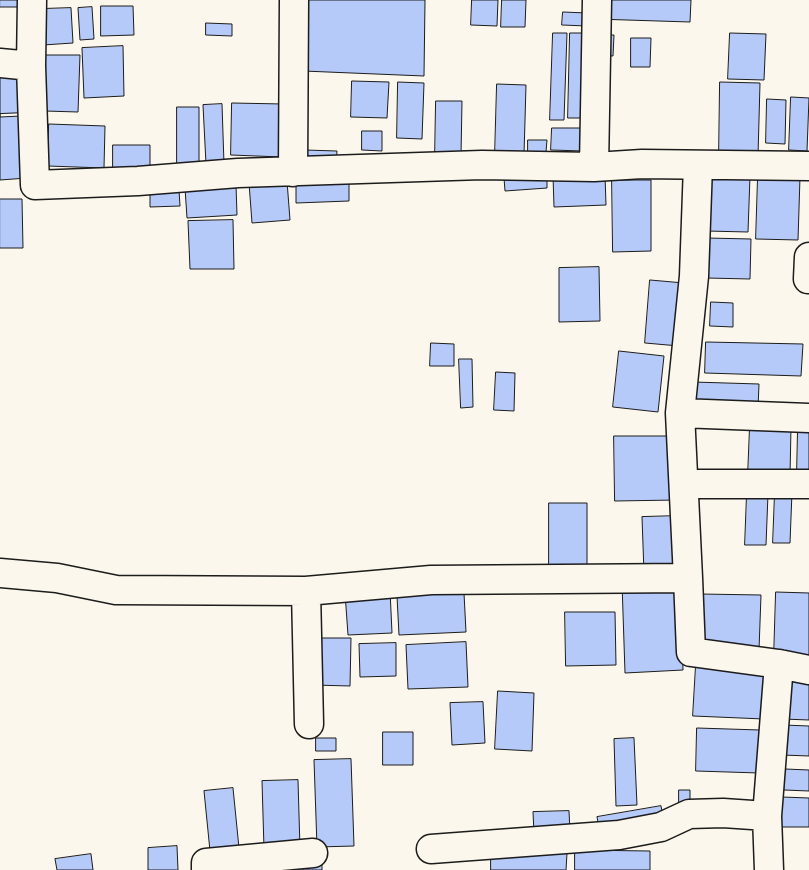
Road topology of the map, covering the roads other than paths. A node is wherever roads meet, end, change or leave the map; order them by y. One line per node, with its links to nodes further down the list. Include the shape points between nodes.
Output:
1 (32, 0): 5 (street)
2 (294, 0): 9 (street)
3 (597, 0): 8 (street)
4 (0, 64): 5 (street)
5 (30, 66): 9 (street, via 35,185)
6 (698, 165): 7 (street); 8 (street); 10 (street, via 694,276)
7 (809, 166)
8 (594, 167): 9 (street, via 482,165)
9 (293, 172)
10 (680, 413): 11 (street); 12 (street)
11 (809, 418)
12 (685, 484): 13 (street); 15 (street)
13 (809, 484)
14 (0, 573): 16 (street, via 57,578 116,590)
15 (688, 578): 16 (street, via 431,580); 17 (street, via 691,652)
16 (306, 591): 19 (street)
17 (779, 664): 18 (street); 20 (street)
18 (809, 670)
19 (309, 724)
20 (767, 816): 21 (street, via 689,814 661,827 619,835); 24 (street)
21 (431, 849)
22 (313, 853): 23 (street, via 206,863)
23 (206, 870)
24 (769, 870)

